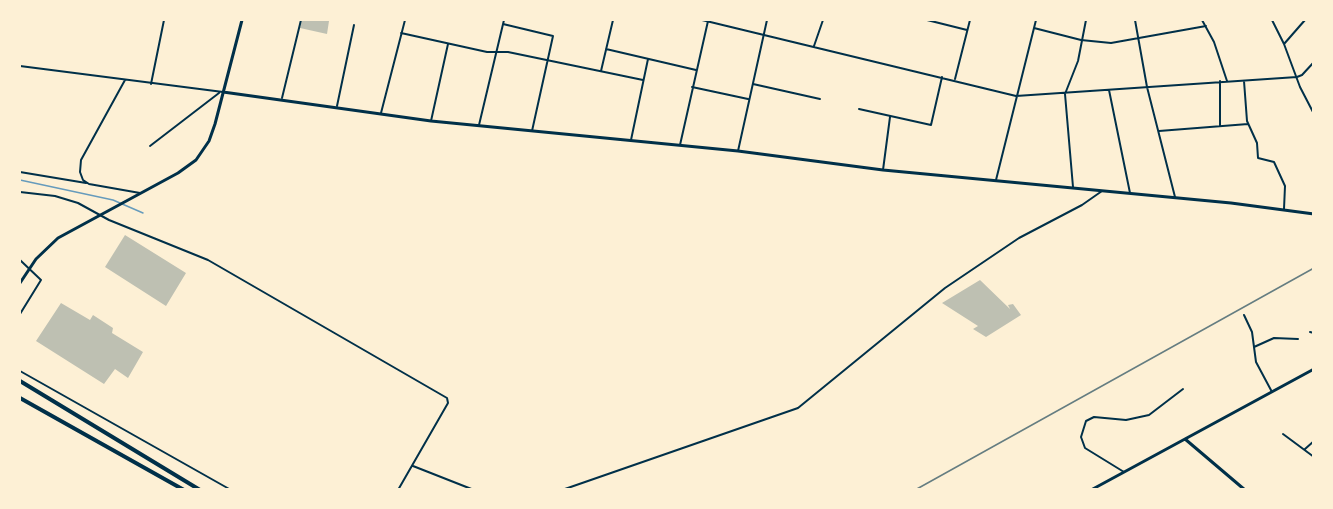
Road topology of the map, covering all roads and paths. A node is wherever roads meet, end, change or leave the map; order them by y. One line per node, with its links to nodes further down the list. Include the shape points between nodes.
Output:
1 (164, 20): 47 (street)
2 (242, 20): 52 (street)
3 (301, 20): 55 (street)
4 (405, 20): 24 (street)
5 (504, 20): 19 (street)
6 (613, 20): 31 (street)
7 (702, 20): 18 (street)
8 (767, 20): 25 (street)
9 (823, 20): 30 (street)
10 (929, 20): 23 (street)
11 (970, 20): 23 (street)
12 (1036, 20): 22 (street)
13 (1086, 20): 27 (street)
14 (1135, 20): 26 (street)
15 (1202, 20): 21 (street)
16 (1272, 20): 29 (street)
17 (1305, 20): 29 (street)
18 (708, 21): 25 (street); 37 (street)
19 (502, 24): 32 (street); 34 (street, via 553,36)
20 (354, 25): 58 (street)
21 (1206, 26): 26 (street); 45 (street)
22 (1034, 28): 27 (street); 54 (street)
23 (967, 30): 41 (street)
24 (402, 33): 28 (street); 60 (street)
25 (764, 35): 30 (street); 48 (street)
26 (1139, 36): 27 (street, via 1111,43); 50 (street)
27 (1081, 40): 53 (street, via 1078,61)
28 (448, 44): 32 (street); 63 (street)
29 (1284, 44): 40 (street)
30 (814, 46): 39 (street)
31 (606, 49): 33 (street); 38 (street)
32 (495, 52): 34 (street); 65 (street)
33 (648, 59): 37 (street); 42 (street)
34 (547, 62): 38 (street); 67 (street)
35 (1314, 62): 40 (street)
36 (20, 66): 43 (street)
37 (696, 70): 49 (street)
38 (601, 71): 42 (street)
39 (942, 76): 41 (street); 62 (street, via 931,125)
40 (1297, 77): 46 (street); 61 (street)
41 (955, 79): 54 (street)
42 (644, 80): 69 (street)
43 (125, 81): 47 (street); 76 (street, via 81,160 81,177)
44 (1220, 81): 45 (street); 50 (street); 66 (street)
45 (1227, 81): 46 (street)
46 (1244, 81): 64 (street)
47 (151, 84): 52 (street)
48 (753, 84): 56 (street); 57 (street)
49 (692, 87): 56 (street); 71 (street)
50 (1147, 87): 51 (street); 68 (street)
51 (1108, 90): 53 (street); 81 (street)
52 (221, 92): 55 (street); 70 (street); 80 (street, via 213,131 200,156)
53 (1065, 94): 54 (street); 77 (street)
54 (1016, 96): 75 (street)
55 (282, 98): 58 (street)
56 (749, 99): 72 (street)
57 (820, 99)
58 (337, 106): 60 (street)
59 (859, 109): 62 (street)
60 (381, 114): 63 (street)
61 (1314, 114)
62 (890, 117): 73 (street)
63 (431, 121): 65 (street)
64 (1249, 123): 66 (street); 83 (street, via 1258,158 1274,162 1285,186)
65 (479, 126): 67 (street)
66 (1220, 126): 68 (street)
67 (532, 131): 69 (street)
68 (1159, 131): 82 (street)
69 (631, 140): 71 (street)
70 (150, 146)
71 (680, 146): 72 (street)
72 (738, 151): 73 (street)
73 (883, 170): 75 (street)
74 (20, 172): 76 (street)
75 (996, 180): 77 (street)
76 (89, 184): 80 (street)
77 (1074, 188): 78 (street)
78 (1102, 191): 81 (street); 113 (street, via 1019,238 945,288 798,408)
79 (20, 192): 84 (street, via 62,198)
80 (140, 193): 84 (street)
81 (1130, 193): 82 (street)
82 (1174, 197): 83 (street)
83 (1284, 210): 85 (street)
84 (98, 214): 88 (street, via 58,238); 105 (street, via 208,260 447,398 448,403)
85 (1314, 214)
86 (21, 260): 87 (street); 88 (street)
87 (20, 265)
88 (29, 268): 89 (street); 90 (street, via 41,280)
89 (20, 283)
90 (20, 314)
91 (1244, 315): 93 (street)
92 (1298, 339): 93 (street, via 1274,338)
93 (1254, 347): 98 (street)
94 (1314, 369): 98 (street)
95 (20, 371): 110 (street)
96 (20, 381): 109 (highway)
97 (1183, 388): 106 (street, via 1149,415 1126,420 1094,417 1086,421 1081,437 1085,448)
98 (1272, 392): 101 (street)
99 (20, 398): 108 (highway)
100 (1283, 434): 103 (street)
101 (1185, 439): 106 (street); 107 (street)
102 (1314, 441): 103 (street)
103 (1304, 450): 104 (street)
104 (1314, 456)
105 (413, 466): 111 (street); 112 (street)
106 (1124, 472): 114 (street)
107 (1241, 488): 115 (street)
108 (184, 489)
109 (200, 489)
110 (231, 489)
111 (398, 489)
112 (474, 489)
113 (562, 489)
114 (1091, 489)
115 (1245, 489)

